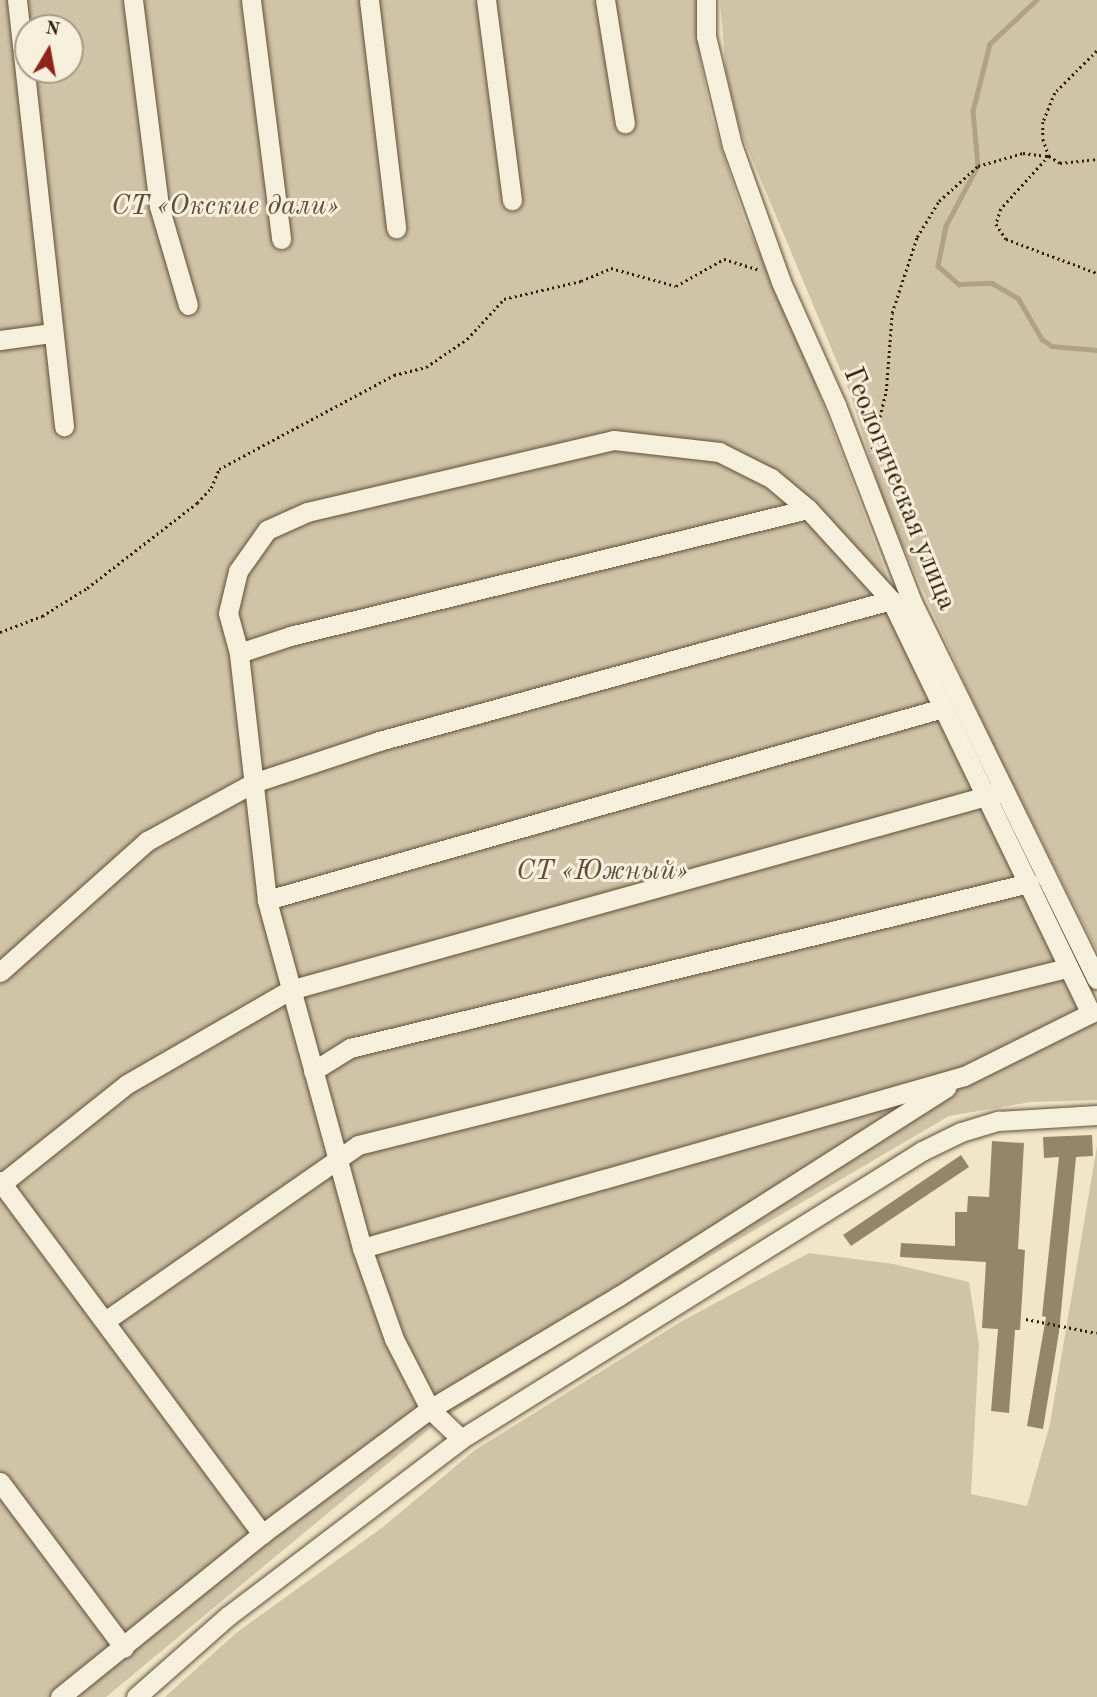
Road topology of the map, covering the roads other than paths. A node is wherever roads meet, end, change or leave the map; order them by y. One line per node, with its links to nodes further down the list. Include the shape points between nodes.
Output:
1 (17, 0): 13 (street)
2 (133, 0): 12 (street, via 159,206)
3 (251, 0): 11 (street)
4 (369, 0): 10 (street)
5 (486, 0): 9 (street)
6 (605, 0): 8 (street)
7 (706, 0): 21 (street, Геологическая улица, via 706,36 728,132 781,282 836,405 912,602)
8 (625, 123)
9 (512, 200)
10 (396, 228)
11 (281, 239)
12 (188, 305)
13 (51, 333): 14 (street); 15 (street)
14 (0, 340)
15 (64, 426)
16 (808, 509): 17 (street); 18 (street, via 289,636); 18 (street, via 771,478 719,452 614,440 307,512 267,530 238,571 228,613)
17 (891, 600): 19 (street); 20 (street, via 379,741)
18 (239, 653): 20 (street)
19 (943, 708): 22 (street); 24 (street)
20 (253, 783): 24 (street); 26 (street, via 147,841)
21 (1004, 791): 22 (street); 27 (street, Геологическая улица)
22 (984, 796): 23 (street); 28 (street)
23 (1029, 883): 25 (street); 29 (street, via 350,1048)
24 (267, 900): 28 (street)
25 (1067, 968): 30 (street, via 1091,1013); 32 (street, via 358,1145)
26 (0, 972)
27 (1097, 979)
28 (290, 990): 29 (street); 33 (street, via 127,1084)
29 (313, 1071): 32 (street)
30 (964, 1076): 34 (street); 36 (street, via 619,1296)
31 (1097, 1115): 37 (street, via 998,1121 922,1151)
32 (337, 1158): 34 (street); 35 (street)
33 (1, 1183): 35 (street)
34 (362, 1248): 36 (street, via 394,1339)
35 (105, 1321): 39 (street)
36 (430, 1409): 37 (street); 39 (street)
37 (460, 1438): 42 (street, via 228,1616)
38 (0, 1482): 40 (street)
39 (262, 1534): 40 (street)
40 (124, 1648): 41 (street)
41 (60, 1697)
42 (136, 1697)

